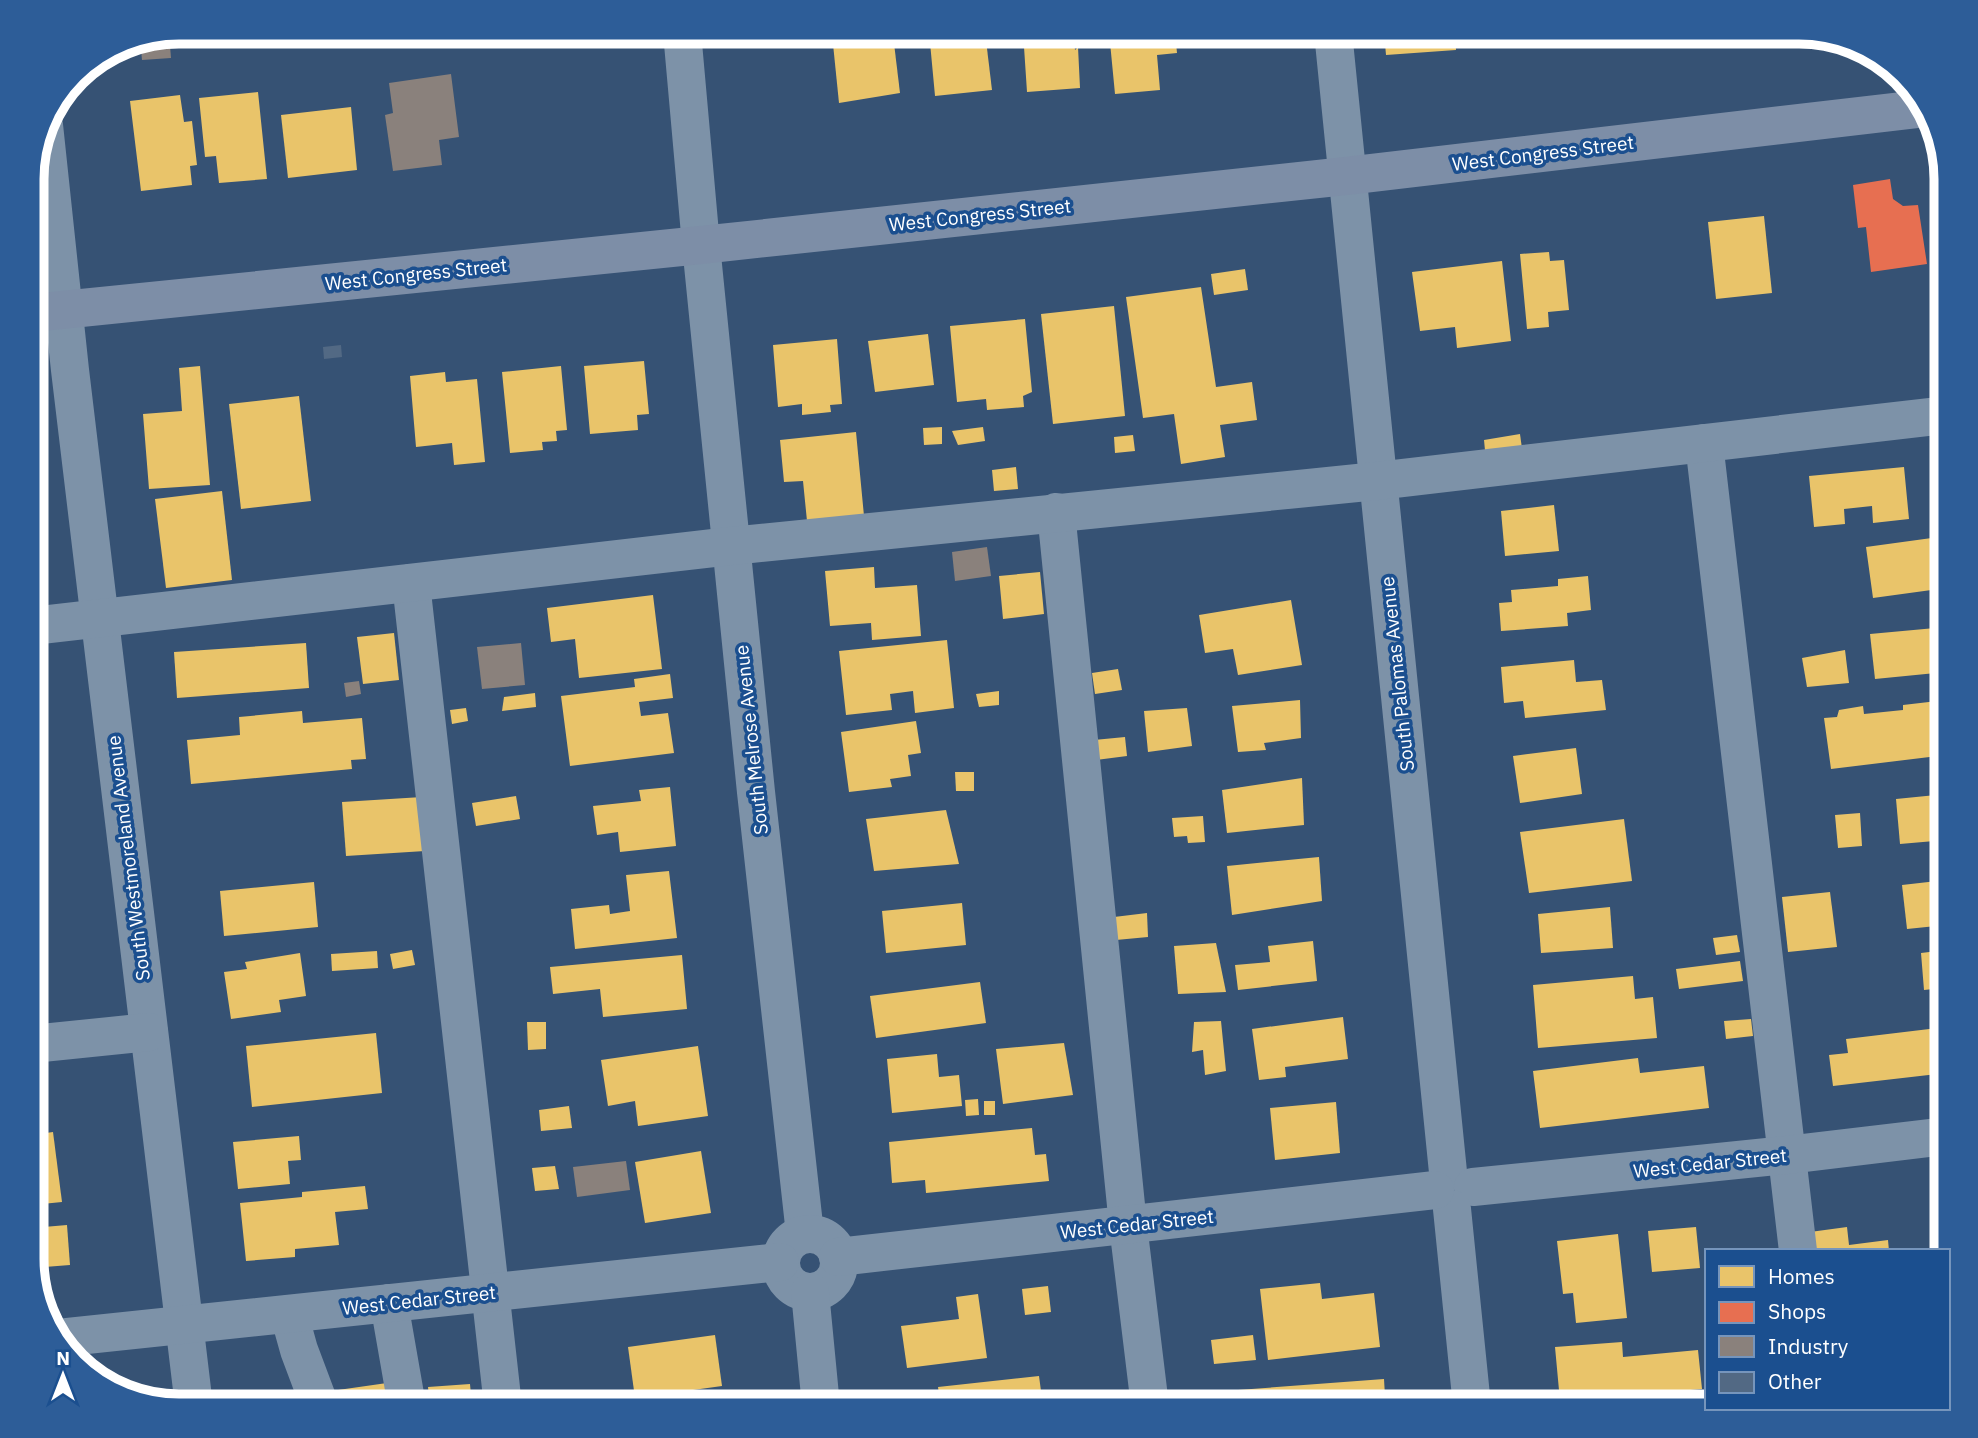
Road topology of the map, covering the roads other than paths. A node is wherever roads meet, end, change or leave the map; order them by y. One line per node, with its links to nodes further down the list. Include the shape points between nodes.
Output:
1 (683, 44): 6 (street, South Melrose Avenue)
2 (1334, 44): 5 (street, South Palomas Avenue)
3 (1915, 109): 5 (main road, West Congress Street)
4 (45, 164): 7 (street, South Westmoreland Avenue)
5 (1346, 176): 6 (main road, West Congress Street); 10 (street, South Palomas Avenue)
6 (701, 246): 7 (main road, West Congress Street); 12 (street, South Melrose Avenue)
7 (47, 311): 14 (street, South Westmoreland Avenue)
8 (1934, 416): 9 (street)
9 (1704, 443): 10 (street); 19 (street)
10 (1377, 481): 11 (street); 20 (street, South Palomas Avenue)
11 (1056, 512): 12 (street); 21 (street)
12 (731, 546): 13 (street); 22 (street, South Melrose Avenue)
13 (411, 583): 14 (street); 25 (street)
14 (100, 619): 15 (street); 16 (street, South Westmoreland Avenue)
15 (44, 625)
16 (149, 1032): 17 (street); 29 (street, South Westmoreland Avenue)
17 (44, 1043)
18 (1934, 1138): 19 (street, West Cedar Street)
19 (1787, 1155): 20 (street, West Cedar Street); 23 (street)
20 (1452, 1190): 21 (street, West Cedar Street); 37 (street, South Palomas Avenue)
21 (1128, 1225): 24 (street, West Cedar Street); 36 (street)
22 (792, 1248): 24 (street, via 822,1237); 25 (street, West Cedar Street); 26 (street, via 784,1277 795,1288)
23 (1798, 1249)
24 (838, 1257): 26 (street, via 832,1281)
25 (492, 1292): 27 (street, West Cedar Street); 34 (street)
26 (810, 1292): 35 (street)
27 (389, 1303): 28 (street, West Cedar Street); 33 (street)
28 (289, 1314): 29 (street, West Cedar Street); 32 (street)
29 (184, 1325): 30 (street, West Cedar Street); 31 (street, South Westmoreland Avenue)
30 (69, 1337)
31 (193, 1394)
32 (316, 1394)
33 (405, 1394)
34 (502, 1394)
35 (820, 1394)
36 (1149, 1394)
37 (1471, 1394)

